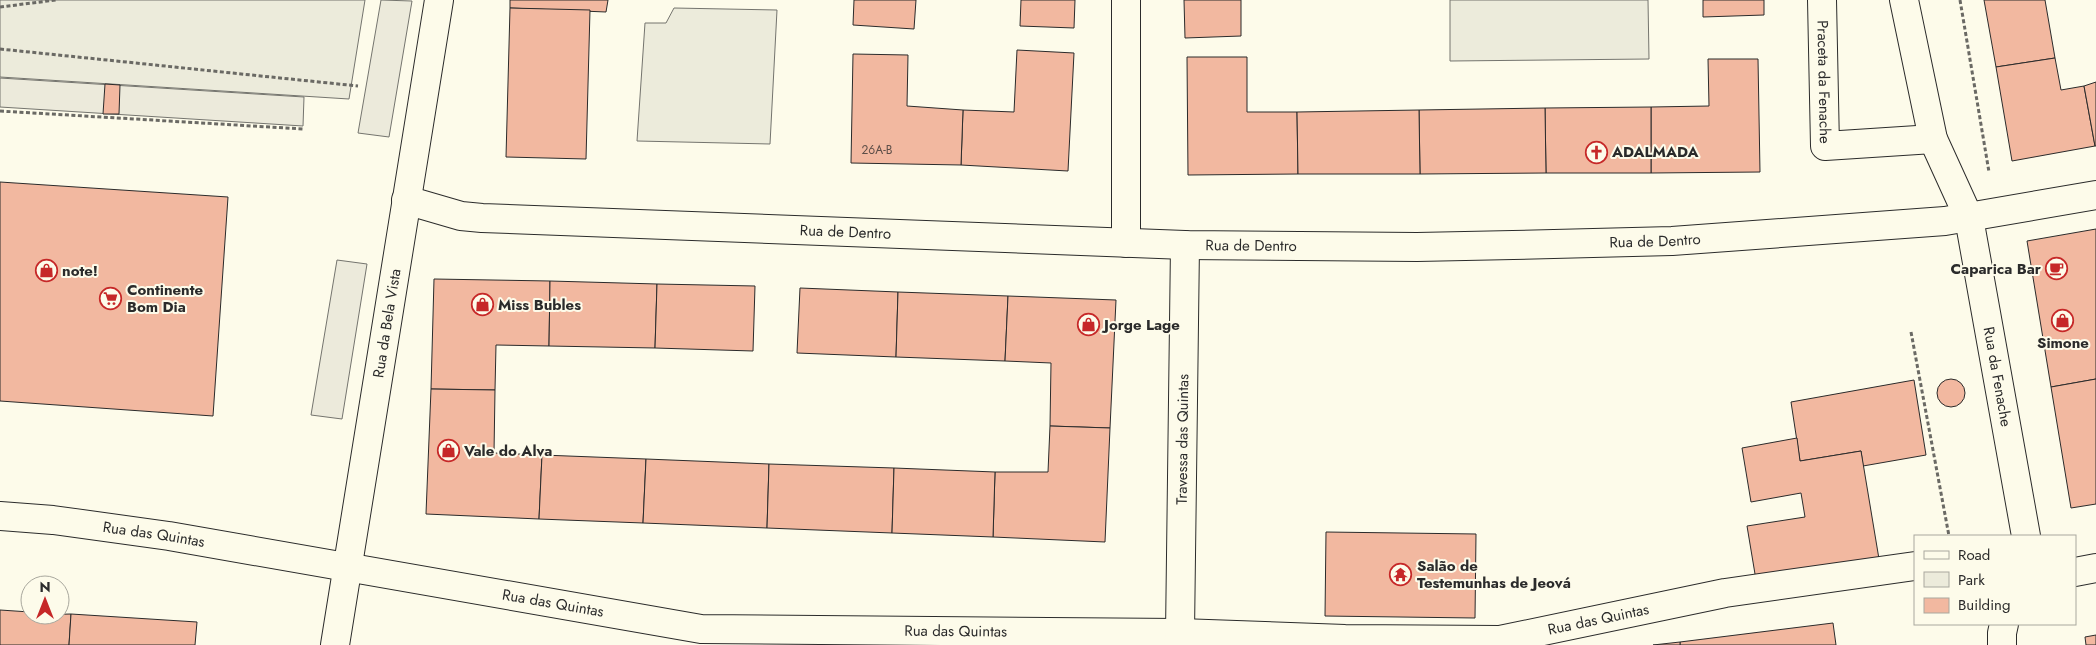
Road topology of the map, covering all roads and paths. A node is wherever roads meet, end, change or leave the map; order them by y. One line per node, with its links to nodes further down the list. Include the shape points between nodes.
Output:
1 (56, 0): 7 (path)
2 (439, 0): 14 (street, Rua da Bela Vista)
3 (1126, 0): 17 (street)
4 (1822, 0): 12 (street, Praceta da Fenache, via 1825,146)
5 (1904, 0): 12 (street)
6 (1960, 0): 15 (path)
7 (0, 7)
8 (0, 49): 9 (path)
9 (358, 86)
10 (0, 111): 11 (path)
11 (303, 129)
12 (1933, 140): 16 (street)
13 (2096, 195): 15 (street, Rua de Dentro)
14 (406, 200): 17 (street, Rua de Dentro, via 461,216 482,218); 24 (street, Rua da Bela Vista)
15 (1996, 214): 16 (street, Rua de Dentro)
16 (1969, 218): 18 (street, Rua de Dentro, via 1672,241 1417,247); 22 (street, Rua da Fenache)
17 (1126, 243): 18 (street, Rua de Dentro)
18 (1186, 245): 28 (street, Travessa das Quintas)
19 (1911, 332): 21 (path)
20 (0, 516): 24 (street, Rua das Quintas, via 169,536)
21 (1949, 535)
22 (2026, 535)
23 (1914, 566): 28 (street, Rua das Quintas, via 1725,593 1500,640)
24 (347, 567): 28 (street, Rua das Quintas, via 701,629); 29 (street, Rua da Bela Vista)
25 (2096, 568): 26 (street)
26 (2076, 572)
27 (2004, 625): 30 (street)
28 (1179, 639)
29 (334, 645)
30 (2002, 645)

